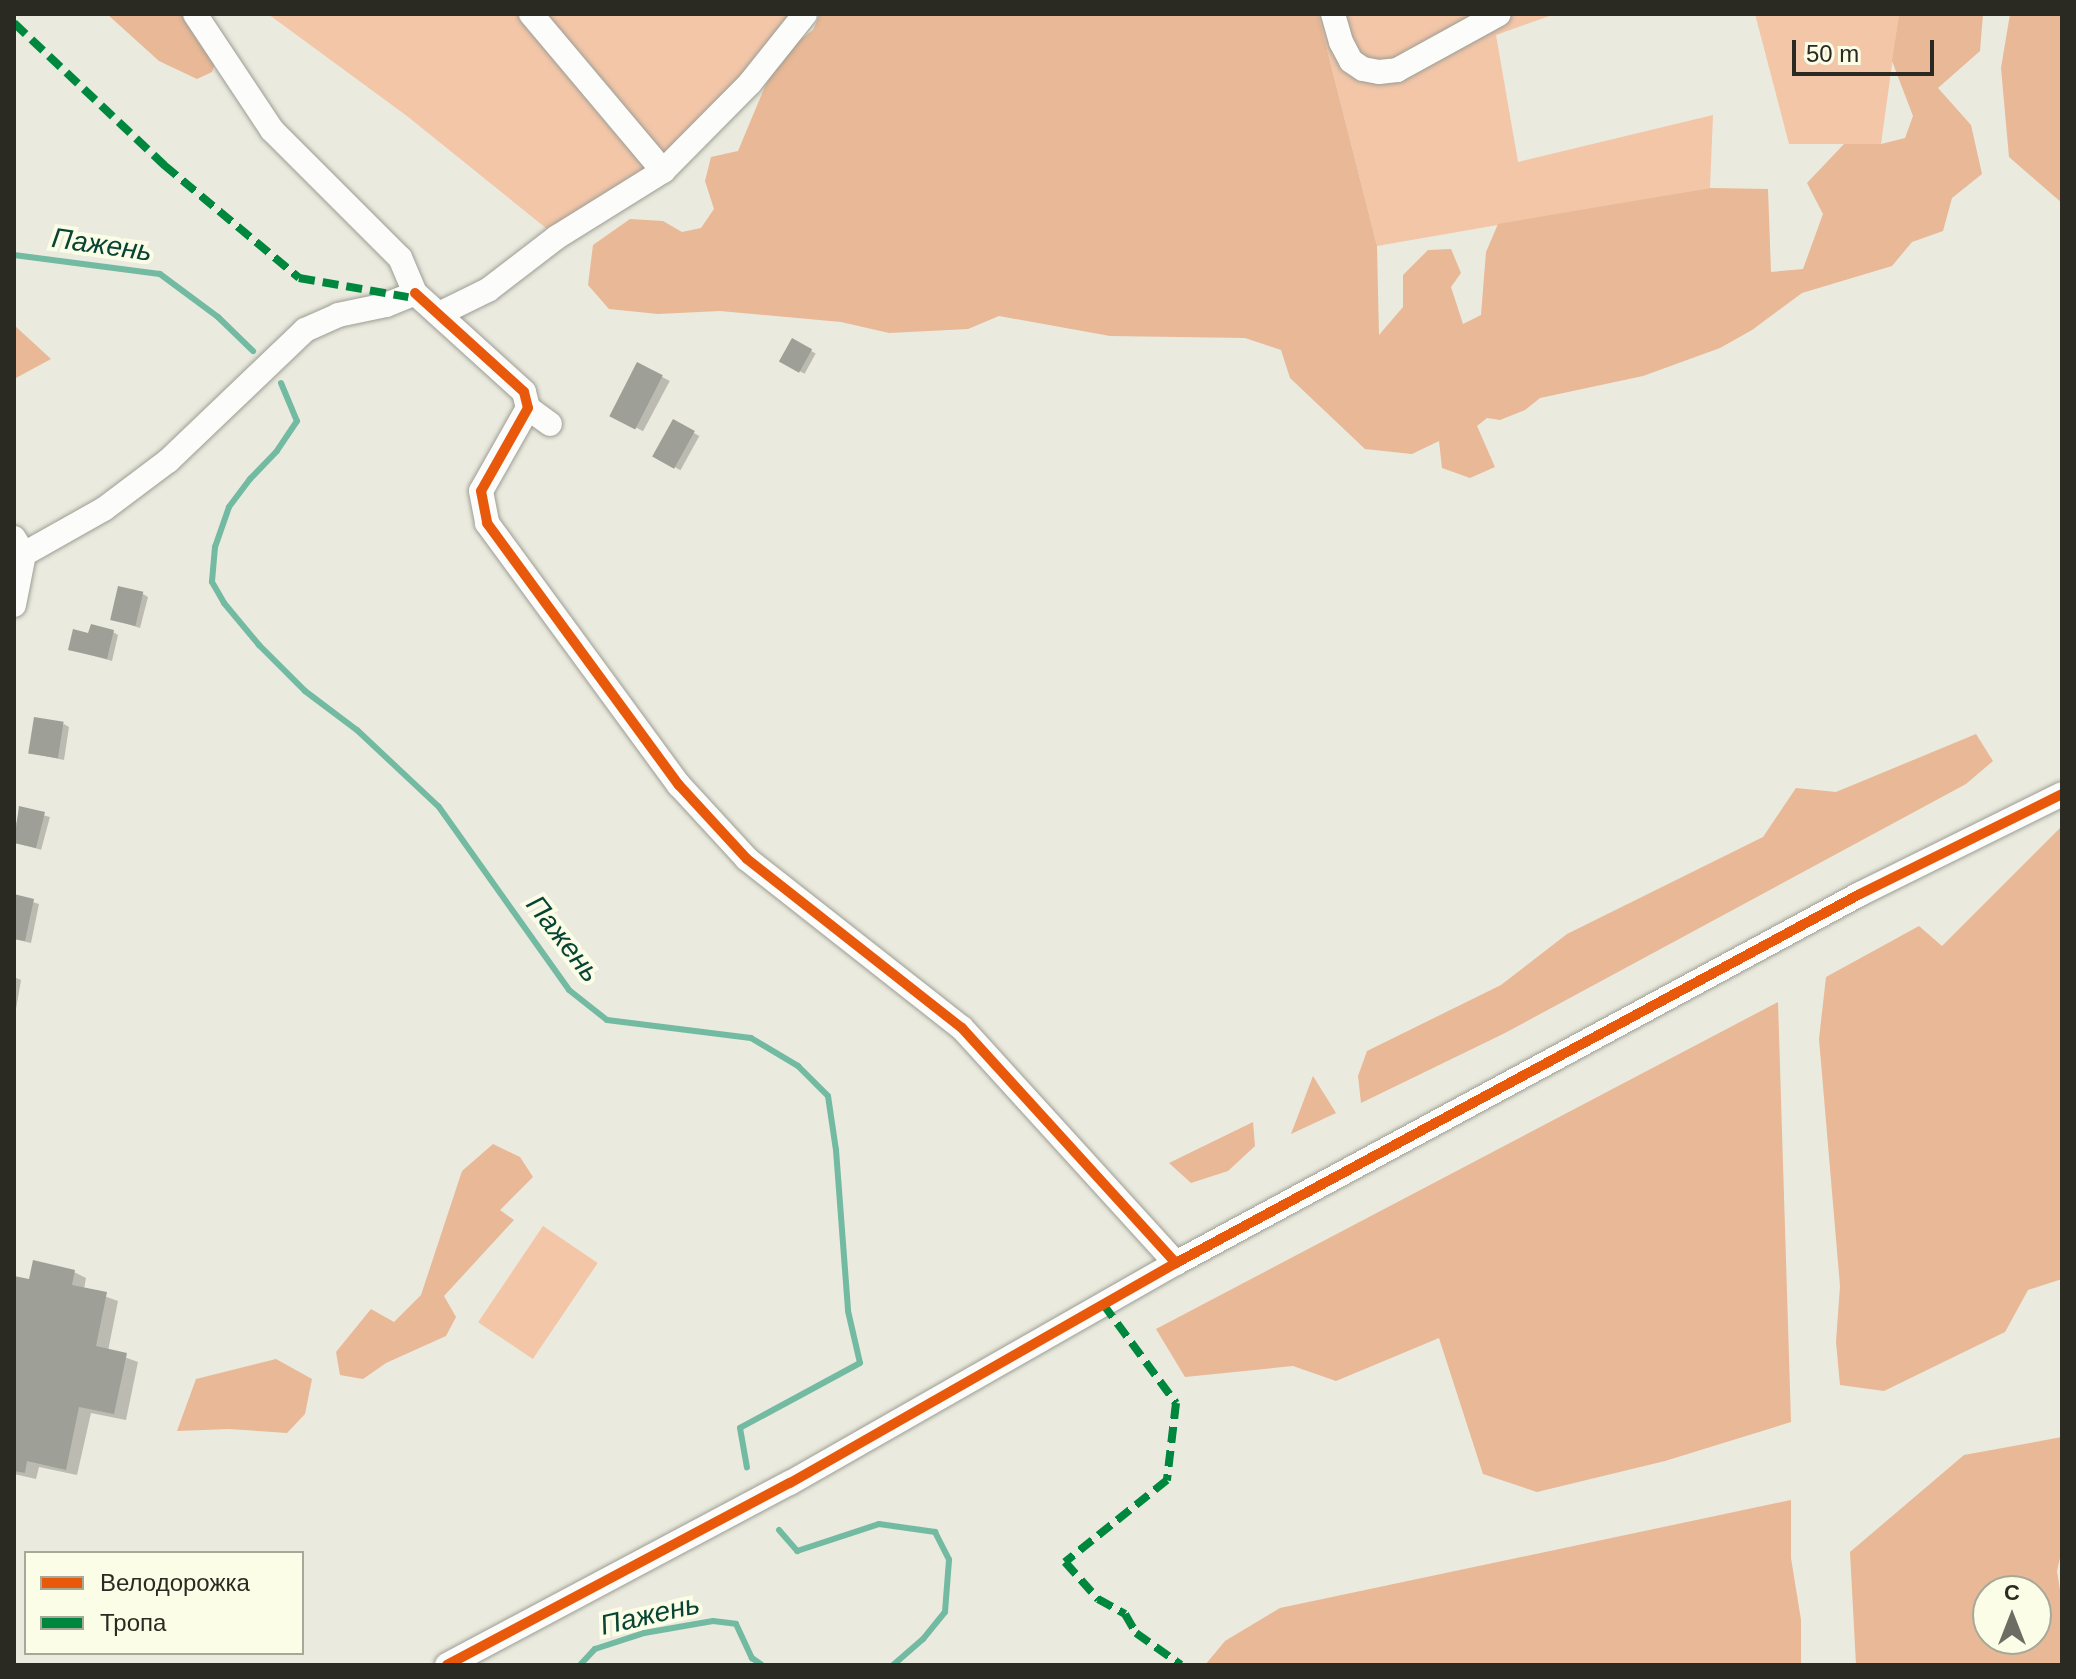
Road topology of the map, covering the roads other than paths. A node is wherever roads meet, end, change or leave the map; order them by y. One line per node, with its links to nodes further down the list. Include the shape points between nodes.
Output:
1 (195, 14): 7 (street, via 272,130 400,258)
2 (531, 14): 6 (street)
3 (805, 14): 6 (street, via 750,83)
4 (1333, 14): 5 (street, via 1351,61 1379,72 1397,70)
5 (1499, 14)
6 (663, 171): 8 (street, via 557,237 488,290)
7 (415, 293): 8 (street); 11 (street, via 305,330 168,461 104,509)
8 (439, 314): 9 (street, via 524,392)
9 (528, 408): 10 (street); 14 (street, via 481,491 487,523 679,785 747,859 962,1028)
10 (550, 424)
11 (19, 546): 12 (street)
12 (14, 605)
13 (2062, 794): 14 (street, via 1846,902)
14 (1176, 1263): 15 (street, via 790,1483)
15 (447, 1665)

